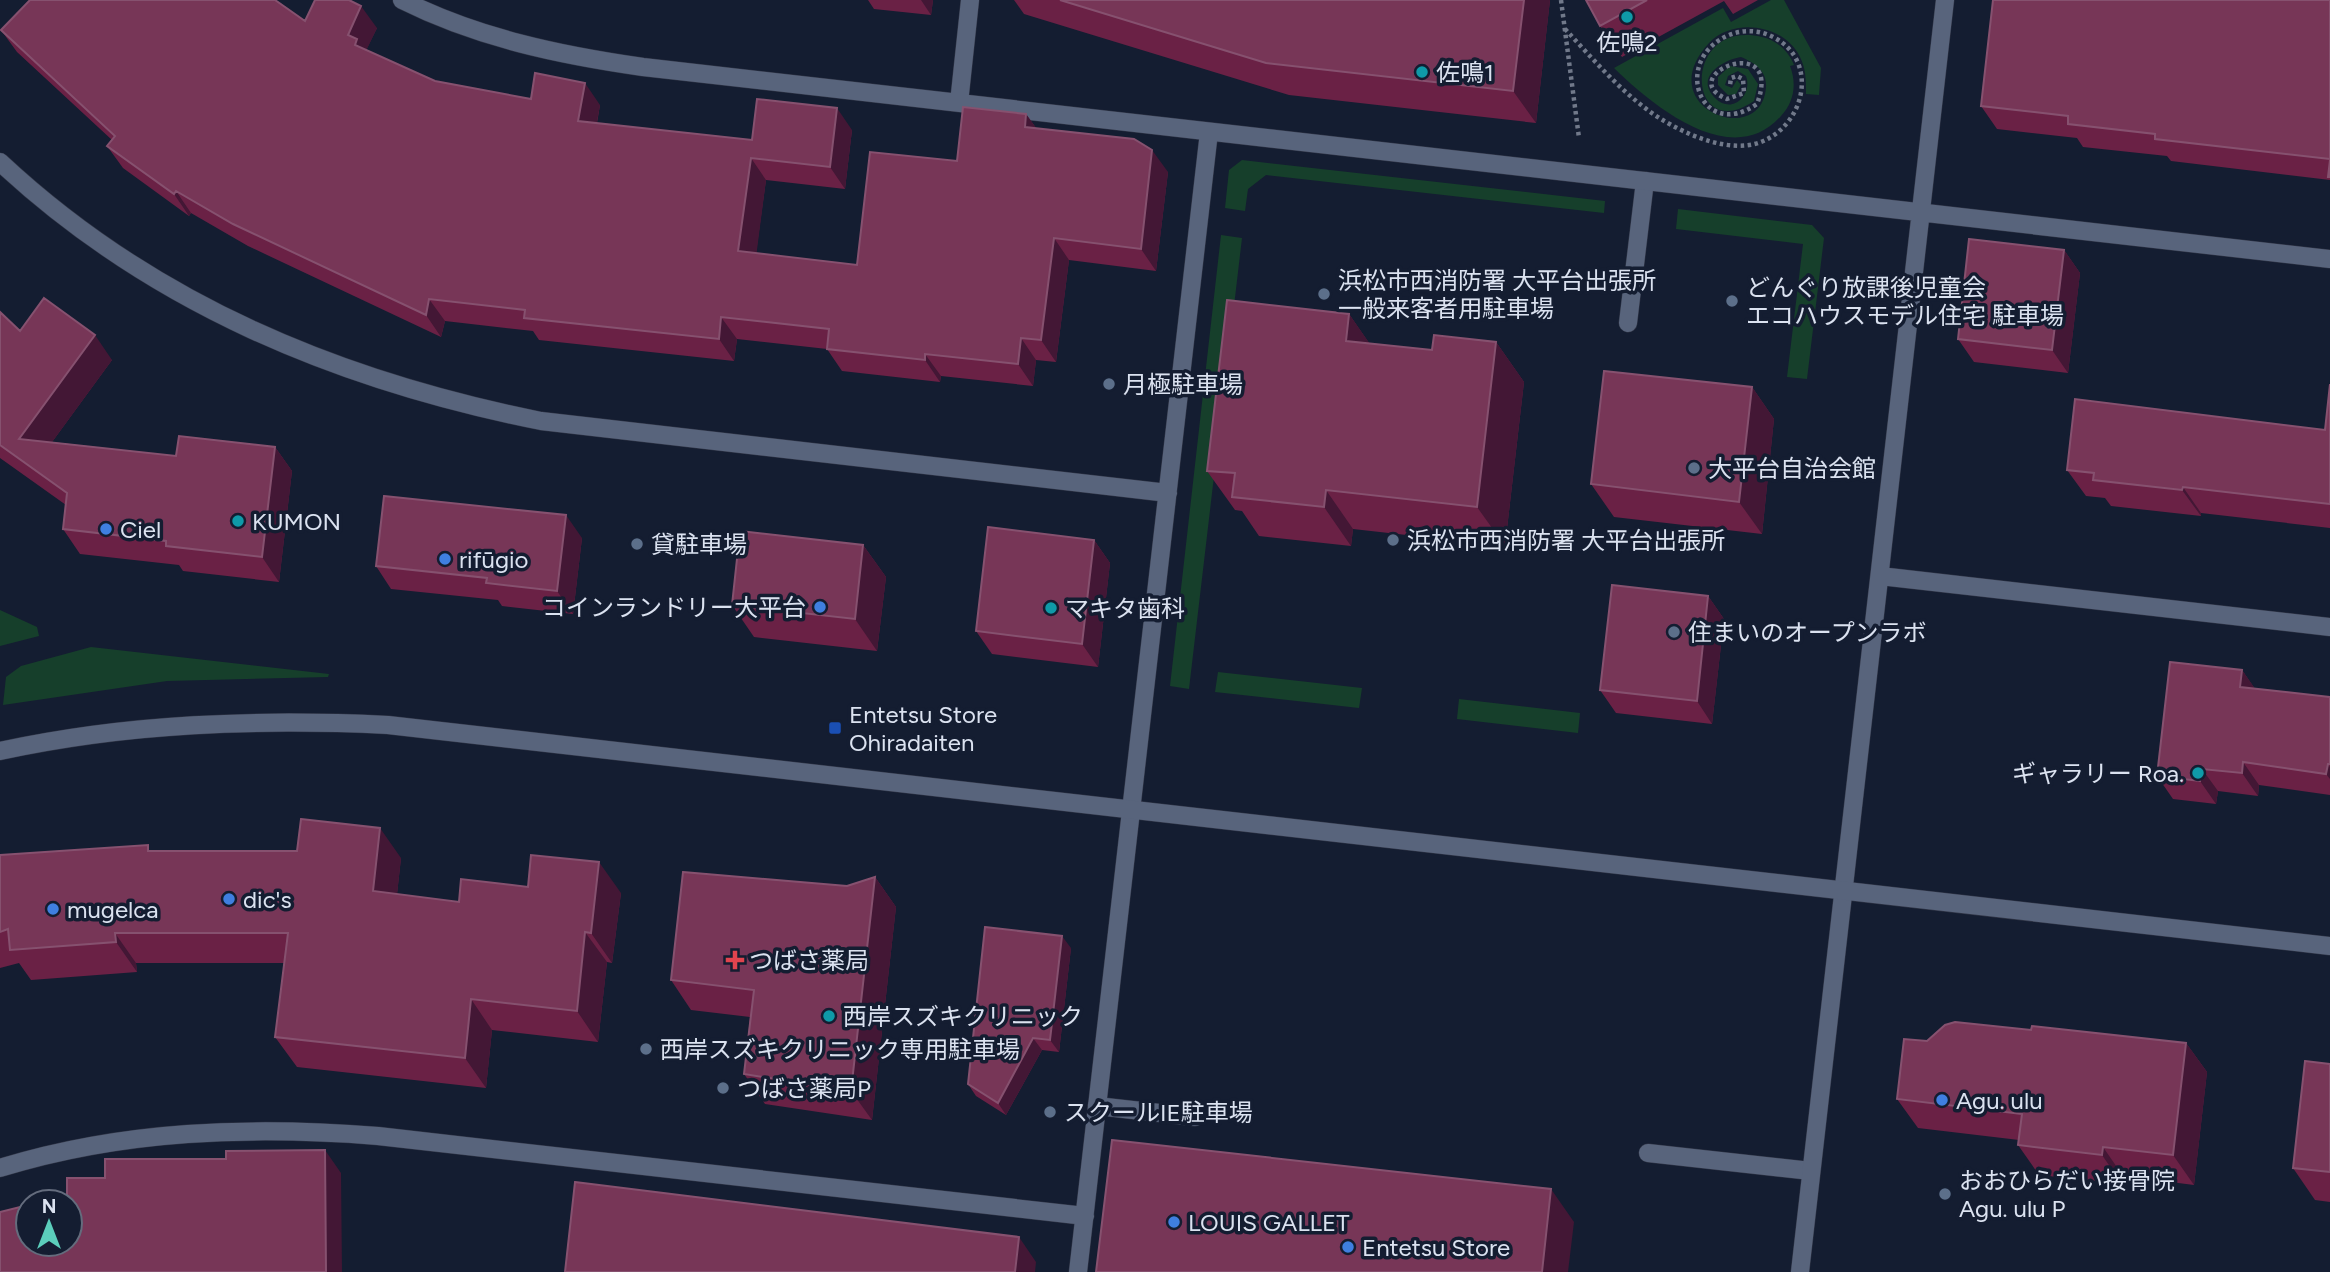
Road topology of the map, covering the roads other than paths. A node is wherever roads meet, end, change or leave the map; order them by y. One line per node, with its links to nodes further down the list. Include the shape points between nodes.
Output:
1 (402, 0): 4 (street, via 494,38 568,57)
2 (970, 0): 4 (street)
3 (1945, 0): 8 (street)
4 (959, 103): 5 (street)
5 (1209, 132): 7 (street); 11 (street)
6 (0, 162): 11 (street, via 62,215 188,298 324,362 395,386 554,422)
7 (1645, 181): 8 (street); 10 (street)
8 (1921, 213): 9 (street); 12 (street)
9 (2330, 259)
10 (1628, 323)
11 (1168, 493): 15 (street)
12 (1880, 576): 13 (street); 16 (street)
13 (2330, 627)
14 (0, 751): 15 (street, via 170,725 376,725)
15 (1131, 809): 16 (street); 18 (street)
16 (1843, 891): 17 (street); 22 (street)
17 (2330, 946)
18 (1097, 1106): 19 (street); 23 (street)
19 (1195, 1117)
20 (1648, 1153): 22 (street)
21 (0, 1168): 23 (street, via 80,1147 154,1137 303,1130)
22 (1811, 1171): 25 (street)
23 (1085, 1216): 24 (street)
24 (1078, 1272)
25 (1800, 1272)

